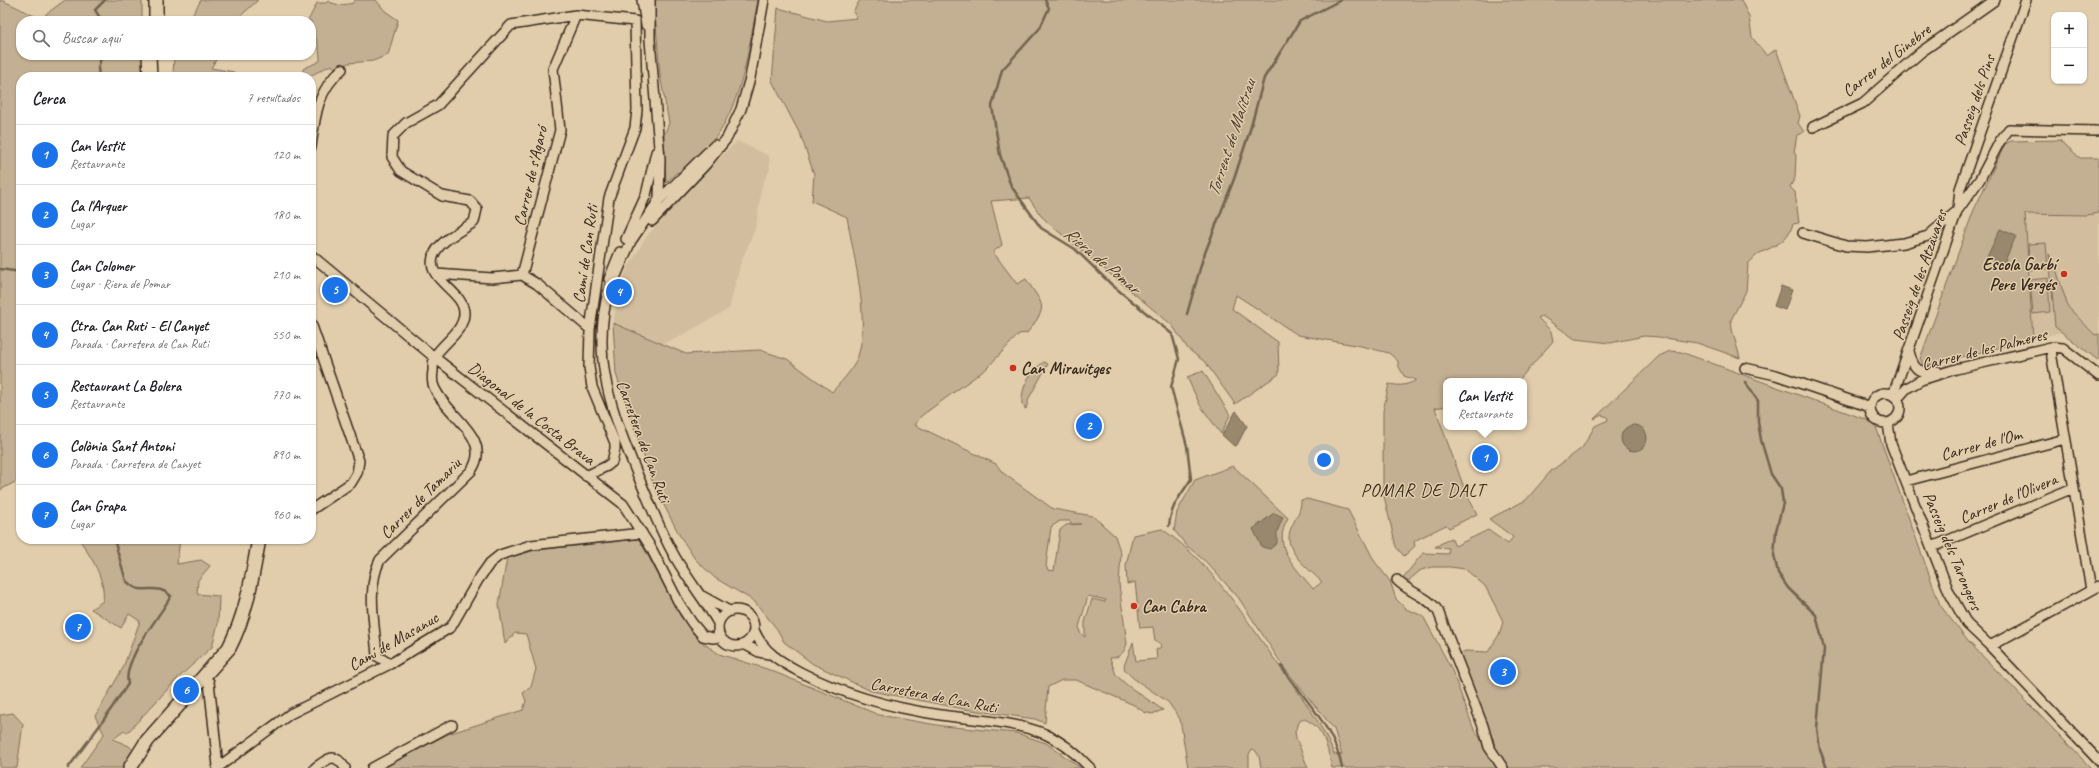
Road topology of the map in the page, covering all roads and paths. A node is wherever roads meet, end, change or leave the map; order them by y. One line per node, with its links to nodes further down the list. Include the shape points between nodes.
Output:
1 (642, 0): 7 (street)
2 (650, 0): 7 (street)
3 (764, 0): 15 (street, Carretera de Can Ruti, via 750,78 741,109)
4 (1995, 0): 14 (street, Carrer del Ginebre, via 1921,52 1863,103)
5 (2026, 0): 19 (street, Passeig dels Pins, via 1960,189)
6 (576, 15): 24 (street, via 510,25 438,105 406,123 393,136 392,157 400,171 442,196 470,201 477,209 474,222 438,247 433,259); 25 (street, Carrer de s'Agaró, via 553,69 560,130); 27 (street, Camí de Can Ruti, via 634,21 637,110 635,128 609,198)
7 (650, 40): 17 (street)
8 (148, 60): 11 (street)
9 (156, 60): 12 (street)
10 (342, 69): 13 (street, via 323,91)
11 (150, 72)
12 (156, 72)
13 (316, 115)
14 (1813, 127)
15 (731, 128): 18 (street, Carretera de Can Ruti); 23 (street, Carretera de Can Ruti, via 727,138 710,159 653,219)
16 (2096, 131): 19 (street, Passeig de les Atzavares, via 2009,129 1980,179)
17 (657, 145): 18 (street, via 660,159); 21 (street, via 646,194)
18 (659, 200): 21 (street, Carretera de Can Ruti); 23 (street, Carretera de Can Ruti, via 631,241)
19 (1957, 211): 20 (street, via 1928,236 1904,243 1868,247 1846,246); 30 (street, Passeig de les Atzavares)
20 (1803, 233)
21 (626, 238): 26 (street, Carretera de Can Ruti, via 608,280)
22 (316, 259): 31 (street, Diagonal de la Costa Brava)
23 (623, 259): 26 (street, Carretera de Can Ruti)
24 (436, 274): 25 (street, via 492,278); 31 (street, via 455,294 464,313 461,324)
25 (522, 275): 27 (street, via 537,284)
26 (610, 285): 51 (street, Carretera de Can Ruti, via 601,341 605,382 611,404 667,542)
27 (590, 329): 39 (street, Camí de Can Ruti, via 589,367 592,387 615,443 615,449 612,462 598,472)
28 (316, 337): 42 (street, via 360,461 351,483)
29 (2051, 347): 33 (street, Carrer de les Palmeres); 34 (street, Carrer de les Palmeres, via 2063,348); 38 (street)
30 (1909, 351): 33 (street, via 1918,370 1926,372); 35 (street, Passeig de les Atzavares)
31 (434, 357): 39 (street, Diagonal de la Costa Brava); 61 (street, Carrer de Tamariu, via 432,378 435,390 475,440 478,451 476,463 471,471 380,560 374,571 372,587 377,656)
32 (1744, 368): 36 (street, via 1776,375)
33 (1956, 369): 35 (street, Carrer de les Palmeres, via 1921,380)
34 (2099, 376)
35 (1895, 397): 36 (street, via 1884,393 1879,395 1874,398); 37 (street, via 1900,404 1900,414)
36 (1870, 408): 37 (street, via 1873,418 1878,422)
37 (1888, 423): 40 (street, Passeig dels Tarongers, via 1891,444)
38 (2065, 439): 40 (street, Carrer de l'Om); 41 (street)
39 (586, 476): 43 (street, Diagonal de la Costa Brava, via 623,504)
40 (1906, 481): 47 (street, Passeig dels Tarongers)
41 (2073, 488): 47 (street, Carrer de l'Olivera); 50 (street)
42 (316, 507)
43 (642, 533): 54 (street, Diagonal de la Costa Brava, via 679,603); 61 (street, Camí de Masanuc, via 531,545 500,555 490,563 478,580 451,627)
44 (258, 544): 48 (street)
45 (262, 544): 48 (street)
46 (265, 544): 62 (street, via 248,623 230,656)
47 (1932, 547): 58 (street, Passeig dels Tarongers, via 1949,592 1967,624)
48 (255, 568): 59 (street, via 248,600)
49 (1397, 580): 72 (street, via 1404,588 1433,604 1438,611 1489,747)
50 (2095, 588): 58 (street)
51 (701, 596): 52 (street, Carretera de Can Ruti); 53 (street, Carretera de Can Ruti)
52 (729, 611): 53 (street, via 722,616); 55 (street, via 747,613 753,622)
53 (718, 625): 54 (street, via 708,631); 56 (street)
54 (696, 628): 56 (street, Diagonal de la Costa Brava, via 703,636)
55 (754, 630): 57 (street, via 751,638); 60 (street, Carretera de Can Ruti)
56 (720, 637): 57 (street, via 732,646)
57 (744, 644): 60 (street, Carretera de Can Ruti)
58 (1990, 646): 64 (street, Passeig dels Tarongers)
59 (229, 648): 62 (street, via 227,655 208,678); 66 (street, via 151,737 137,754)
60 (769, 654): 71 (street, Carretera de Can Ruti, via 816,680 882,704 1032,729 1063,743)
61 (390, 664): 65 (street, Camí de Masanuc, via 290,714)
62 (209, 682): 65 (street); 67 (street, via 161,736)
63 (452, 725): 70 (street)
64 (2099, 761)
65 (217, 767)
66 (130, 768)
67 (139, 768)
68 (315, 768): 69 (street, via 333,758 341,762)
69 (345, 768)
70 (372, 768)
71 (1090, 768)
72 (1503, 768)

